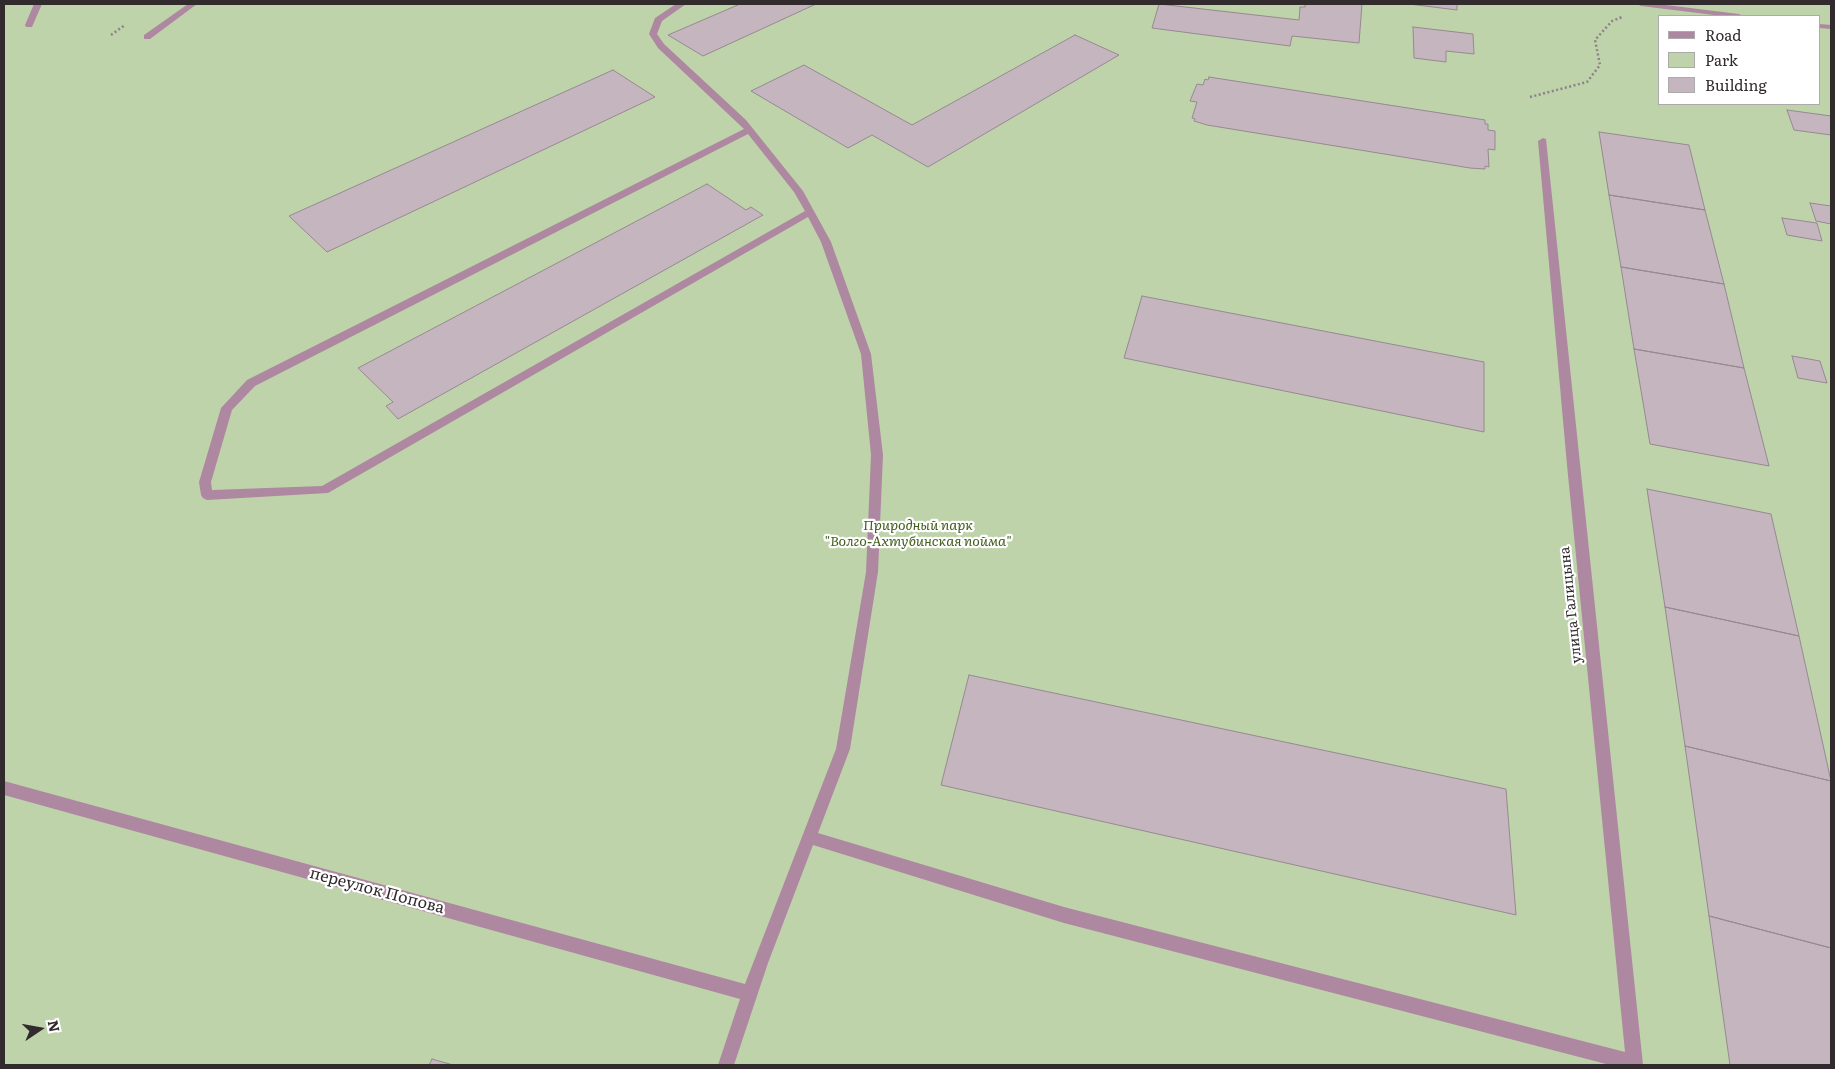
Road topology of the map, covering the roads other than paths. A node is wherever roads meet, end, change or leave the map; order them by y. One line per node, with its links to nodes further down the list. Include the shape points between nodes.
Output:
1 (38, 4): 6 (street)
2 (192, 4): 7 (street)
3 (1641, 4): 5 (street)
4 (678, 6): 8 (street, via 658,20 653,34 661,46)
5 (1732, 15)
6 (29, 25)
7 (147, 37)
8 (748, 130): 10 (street, via 798,191); 10 (street, via 251,383 227,408 205,482 207,494 324,490)
9 (1543, 141): 14 (street, улица Галицына)
10 (810, 212): 12 (street, via 826,242 866,354 877,455 872,572 843,749)
11 (4, 788): 13 (street, переулок Попова)
12 (809, 837): 13 (street); 14 (street, via 1064,915)
13 (750, 994): 15 (street)
14 (1634, 1064)
15 (726, 1065)

